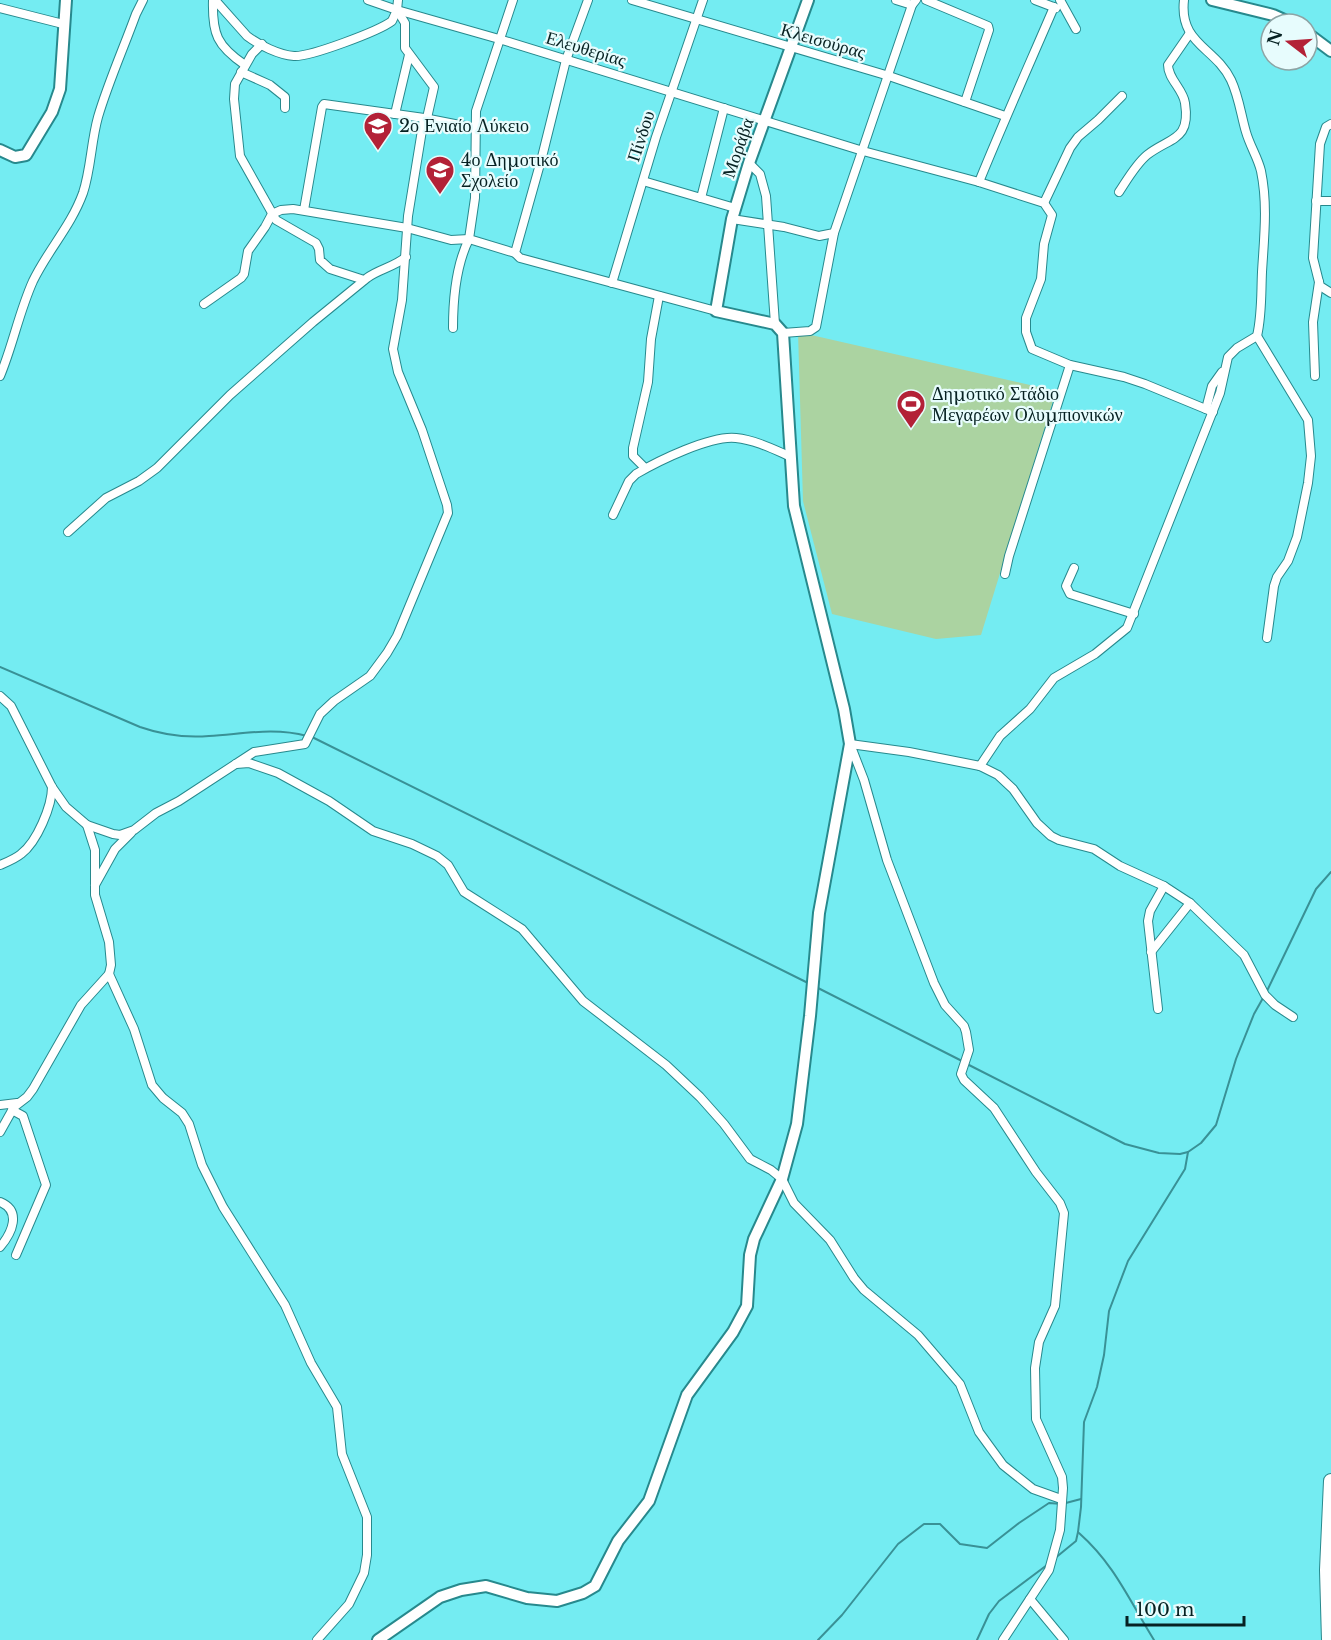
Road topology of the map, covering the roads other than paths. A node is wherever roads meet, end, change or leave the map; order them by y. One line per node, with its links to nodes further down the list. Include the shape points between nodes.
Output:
1 (66, 0): 24 (street)
2 (143, 0): 77 (street, via 99,117 82,196 31,286)
3 (214, 0): 28 (street, via 247,36); 32 (street, via 216,37)
4 (368, 0): 20 (street, Ελευθερίας)
5 (398, 0): 20 (street)
6 (513, 0): 27 (street)
7 (588, 0): 31 (street)
8 (632, 0): 23 (street, Κλεισούρας)
9 (703, 0): 23 (street, Πίνδου)
10 (808, 0): 29 (street, Μοράβα)
11 (896, 0): 17 (street)
12 (926, 0): 36 (street, via 988,26 989,33)
13 (1035, 0): 18 (street)
14 (1060, 0): 21 (street)
15 (1184, 0): 26 (street, via 1183,18)
16 (1212, 0): 22 (street)
17 (914, 2): 33 (street)
18 (1054, 7): 21 (street); 40 (street)
19 (0, 8): 24 (street)
20 (397, 10): 27 (street, Ελευθερίας); 28 (street, via 389,24 300,56 283,54); 30 (street, via 405,22 404,44)
21 (1066, 12): 25 (street)
22 (1262, 12)
23 (697, 20): 29 (street, Κλεισούρας); 34 (street, Πίνδου)
24 (63, 24): 46 (street, via 57,101 26,155)
25 (1076, 29)
26 (1190, 33): 50 (street, via 1168,65 1185,101 1184,124 1178,137 1147,155); 75 (street, via 1230,78 1261,174 1266,222 1262,312)
27 (499, 39): 31 (street, Ελευθερίας); 44 (street, via 476,111)
28 (262, 44): 32 (street)
29 (792, 48): 33 (street, Κλεισούρας); 42 (street, Μοράβα)
30 (409, 55): 39 (street); 41 (street, via 434,87)
31 (566, 60): 34 (street, Ελευθερίας); 63 (street)
32 (243, 68): 37 (street, via 278,90 285,97); 57 (street, via 234,93 240,156)
33 (889, 76): 36 (street, Κλεισούρας); 45 (street)
34 (672, 93): 38 (street, Ελευθερίας); 48 (street, Πίνδου)
35 (1122, 96): 54 (street, via 1078,137)
36 (964, 102): 40 (street, Κλεισούρας)
37 (285, 108)
38 (724, 108): 42 (street, Ελευθερίας); 51 (street)
39 (395, 114): 41 (street); 56 (street, via 324,104)
40 (1005, 116): 49 (street)
41 (425, 118): 44 (street); 60 (street)
42 (765, 122): 45 (street, Ελευθερίας); 47 (street, Μοράβα)
43 (1331, 124): 52 (street, via 1320,144)
44 (475, 128): 62 (street, via 475,198)
45 (862, 151): 49 (street, Ελευθερίας); 61 (street)
46 (2, 155)
47 (749, 163): 55 (street, Μοράβα); 59 (street, via 762,180)
48 (643, 180): 51 (street); 67 (street, Πίνδου)
49 (979, 182): 54 (street, Ελευθερίας)
50 (1119, 192)
51 (701, 198): 55 (street)
52 (1316, 201): 53 (street); 66 (street, via 1313,258)
53 (1331, 201)
54 (1044, 203): 76 (street, via 1052,220 1044,244 1041,279 1026,318 1026,332 1032,349)
55 (735, 208): 58 (street, Μοράβα)
56 (304, 210): 57 (street, via 287,209); 60 (street)
57 (272, 214): 65 (street, via 316,243 325,266); 70 (street, via 248,251 241,278)
58 (732, 219): 59 (street); 71 (street, Μοράβα)
59 (769, 226): 61 (street, via 819,236); 72 (street)
60 (407, 228): 62 (street, via 452,240); 64 (street)
61 (834, 233): 74 (street, via 816,327)
62 (469, 239): 63 (street); 73 (street, via 461,261)
63 (517, 256): 67 (street)
64 (406, 257): 65 (street); 90 (street, via 393,342 396,364 429,449 448,513 397,636 370,675 317,718 305,744 254,752)
65 (364, 280): 83 (street, via 230,394 157,468 106,498)
66 (1318, 282): 68 (street); 78 (street, via 1313,322)
67 (612, 283): 69 (street)
68 (1331, 293)
69 (659, 296): 71 (street); 81 (street, via 648,382 633,448 633,456)
70 (204, 304)
71 (716, 311): 72 (street)
72 (775, 324): 74 (street)
73 (453, 328)
74 (783, 333): 80 (street)
75 (1257, 336): 79 (street, via 1228,357 1220,393); 87 (street, via 1308,420 1311,456 1297,537 1288,561 1276,577)
76 (1070, 365): 79 (street, via 1124,377); 85 (street)
77 (0, 376)
78 (1315, 376)
79 (1210, 410): 86 (street)
80 (789, 456): 81 (street, via 748,440 724,438); 89 (street, via 797,520)
81 (645, 468): 82 (street, via 629,481)
82 (613, 515)
83 (68, 532)
84 (1074, 568): 86 (street, via 1066,586 1070,594)
85 (1005, 574)
86 (1134, 614): 91 (street, via 1119,635 1054,678 1030,709 1000,736)
87 (1267, 638)
88 (0, 696): 92 (street, via 11,706)
89 (850, 744): 91 (street); 106 (street, via 822,893 797,1124); 111 (street, via 887,860 934,983 945,1005 964,1026 969,1042 961,1072 964,1080 994,1108 1064,1213 1055,1306 1041,1335 1035,1368 1036,1419 1062,1477)
90 (236, 764): 94 (street); 106 (street, via 249,763 278,773 373,831 423,848 443,860 464,892 522,929 583,1001 666,1065 700,1097 750,1159)
91 (980, 766): 97 (street, via 1008,784 1051,836 1094,849)
92 (52, 787): 93 (street, via 66,807); 95 (street, via 51,802 27,849)
93 (87, 825): 94 (street, via 120,835); 96 (street, via 95,850)
94 (134, 830): 96 (street, via 115,849)
95 (0, 865)
96 (95, 886): 100 (street, via 109,942)
97 (1164, 886): 98 (street); 99 (street, via 1148,921)
98 (1190, 903): 99 (street); 102 (street, via 1244,955 1265,995)
99 (1151, 952): 101 (street)
100 (109, 974): 104 (street, via 81,1005 33,1089); 113 (street, via 134,1029 152,1085 189,1124 202,1165 223,1207 285,1305 311,1364 337,1407 342,1454 367,1517 367,1555 350,1604)
101 (1158, 1009)
102 (1293, 1017)
103 (0, 1105): 104 (street)
104 (14, 1107): 105 (street); 109 (street, via 23,1116 46,1185)
105 (0, 1132)
106 (782, 1179): 111 (street, via 794,1203 830,1240 864,1290 918,1335 960,1384 979,1432 1003,1465 1034,1490); 114 (street, via 754,1239 743,1316 687,1395 649,1501 618,1541 595,1586 557,1601 527,1598 486,1586 461,1590 440,1597)
107 (0, 1202): 108 (street, via 7,1205 14,1220 10,1234)
108 (0, 1246)
109 (16, 1255)
110 (1331, 1481): 117 (highway)
111 (1061, 1499): 112 (street, via 1060,1530 1053,1560)
112 (1030, 1599): 115 (street); 116 (street)
113 (317, 1640)
114 (378, 1640)
115 (1004, 1640)
116 (1064, 1640)
117 (1329, 1640)

